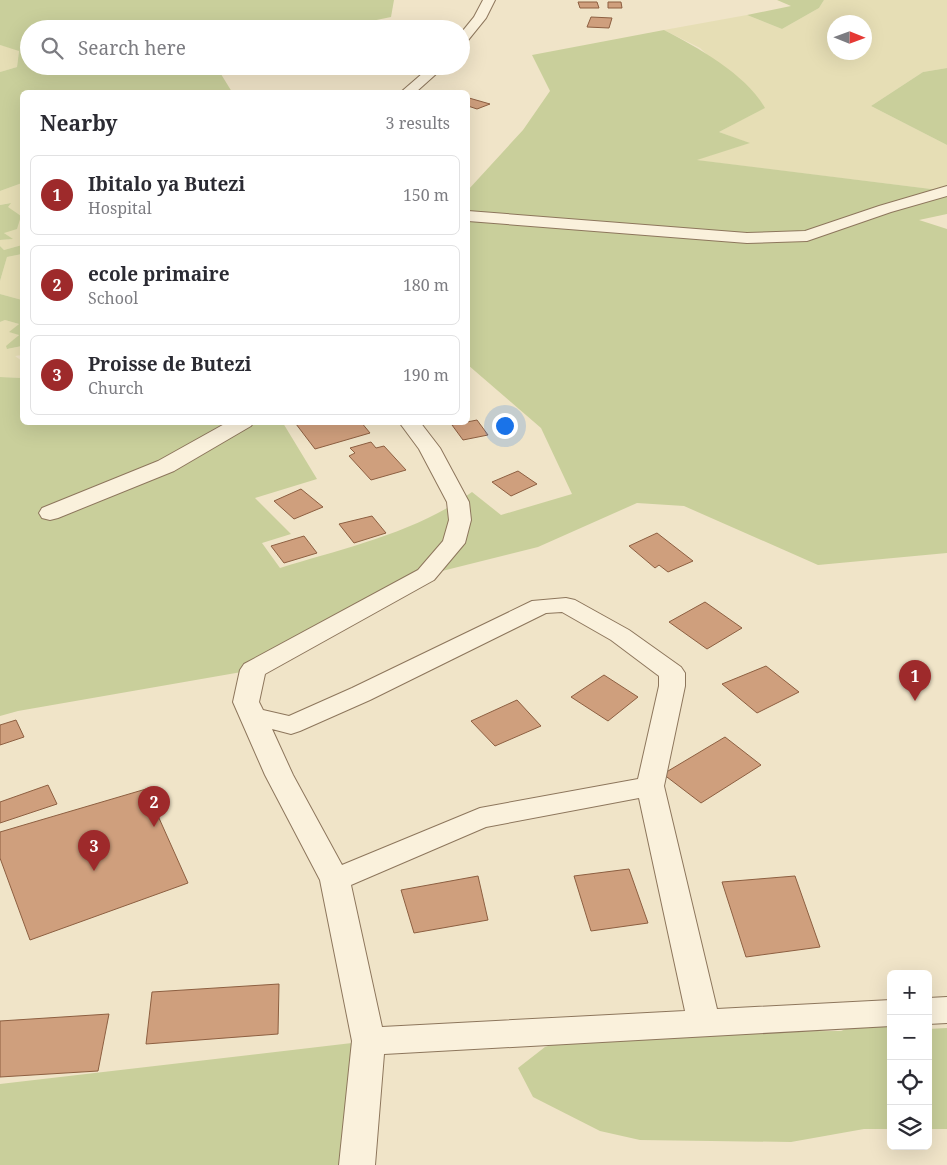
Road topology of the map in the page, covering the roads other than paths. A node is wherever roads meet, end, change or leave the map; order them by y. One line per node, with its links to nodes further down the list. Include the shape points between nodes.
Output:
1 (489, 0): 2 (street)
2 (470, 30)
3 (428, 75): 4 (street)
4 (410, 90)
5 (947, 190): 6 (street, via 807,236 746,238)
6 (470, 216)
7 (239, 425): 9 (street, via 166,466)
8 (411, 425): 10 (street, via 429,448 458,502 460,520 454,543 426,575 253,670 246,702)
9 (50, 513)
10 (251, 716): 11 (street, via 291,725 541,606 566,605 620,635 672,673); 12 (street)
11 (650, 786): 12 (street, via 480,818); 16 (street)
12 (335, 880): 17 (street)
13 (947, 1010): 14 (street)
14 (932, 1011)
15 (887, 1013): 16 (street)
16 (704, 1023): 17 (street)
17 (368, 1041): 18 (street)
18 (358, 1165)

